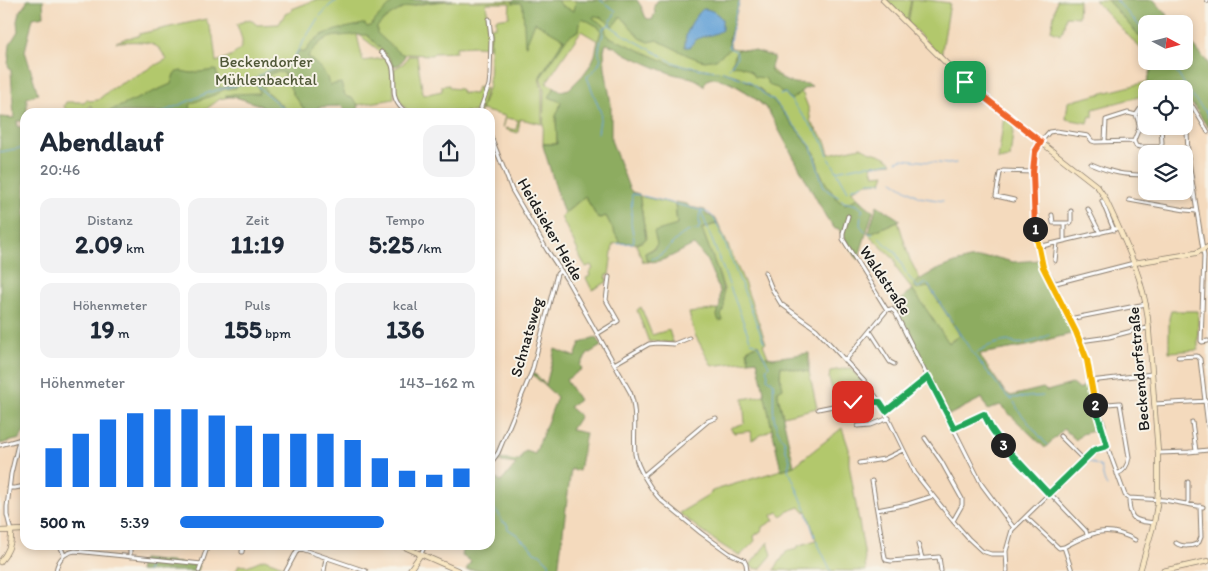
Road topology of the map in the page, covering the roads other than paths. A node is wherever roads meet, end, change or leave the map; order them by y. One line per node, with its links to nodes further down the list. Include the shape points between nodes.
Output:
1 (883, 0): 11 (main road, Beckendorfstraße, via 969,86)
2 (489, 19): 5 (street, via 490,76)
3 (381, 52): 4 (street, via 392,63 395,98)
4 (402, 108)
5 (481, 108)
6 (1138, 112): 7 (street)
7 (1136, 115): 10 (street, via 1128,113 1106,120); 12 (street, via 1140,129)
8 (1208, 132): 13 (street, via 1193,107 1187,103)
9 (1162, 135): 12 (street, via 1160,147 1140,148)
10 (1105, 141): 11 (street, via 1095,142 1088,136 1056,131 1049,132); 12 (street)
11 (1041, 142): 16 (street, via 1035,152); 28 (main road, Beckendorfstraße, via 1097,186)
12 (1134, 143)
13 (1188, 145)
14 (495, 147): 36 (street, Heidsieker Heide, via 510,185)
15 (1091, 164): 17 (street, via 1117,173)
16 (1033, 172): 19 (street, via 1000,173 996,197); 32 (street)
17 (1138, 175)
18 (1193, 187): 24 (street)
19 (1014, 200)
20 (1129, 200): 24 (street)
21 (1102, 201): 28 (street)
22 (1088, 210): 29 (street)
23 (1071, 211): 27 (street, via 1070,224)
24 (1197, 211): 33 (street)
25 (1052, 215): 27 (street, via 1053,223)
26 (848, 216): 41 (street, Waldstraße, via 843,238)
27 (1064, 223): 30 (street)
28 (1117, 229): 29 (street); 35 (main road, Beckendorfstraße)
29 (1100, 233): 30 (street)
30 (1064, 241): 31 (street)
31 (1057, 243): 32 (street); 34 (street)
32 (1038, 247): 39 (street)
33 (1206, 249): 35 (main road); 47 (street, via 1200,339 1201,342)
34 (1055, 261)
35 (1134, 263): 39 (street); 40 (main road, Beckendorfstraße)
36 (560, 271): 45 (street, Heidsieker Heide); 77 (street, Schnatsweg, via 531,372)
37 (764, 272): 50 (street, via 781,304 816,329)
38 (609, 277): 45 (street, Heidsieker Heide, via 606,300 618,321)
39 (1052, 284): 42 (street)
40 (1146, 304): 42 (street); 43 (main road, Beckendorfstraße)
41 (887, 310): 44 (street); 54 (street, Waldstraße, via 895,312)
42 (1069, 319): 48 (street)
43 (1149, 328): 48 (street); 53 (main road, Beckendorfstraße)
44 (870, 330): 50 (street); 52 (street)
45 (597, 334): 51 (street, Heidsieker Heide)
46 (689, 338): 51 (street, via 674,344 649,344)
47 (1208, 341)
48 (1080, 342): 55 (street)
49 (1178, 357): 56 (street, via 1199,357)
50 (845, 361): 57 (street)
51 (614, 364): 81 (street, Heidsieker Heide, via 633,402 636,455)
52 (894, 364)
53 (1152, 374): 55 (street); 58 (main road, Beckendorfstraße)
54 (928, 377): 61 (street); 67 (street, Waldstraße)
55 (1090, 381): 59 (street)
56 (1206, 401): 58 (street); 66 (street)
57 (880, 402): 60 (street, via 853,402); 61 (street)
58 (1154, 404): 76 (main road, Beckendorfstraße)
59 (1095, 405): 72 (street); 80 (street, via 1120,402 1129,457 1124,470)
60 (818, 409)
61 (886, 411): 63 (street)
62 (716, 418): 81 (street)
63 (889, 418): 65 (street); 73 (street)
64 (1192, 422): 75 (street)
65 (858, 426)
66 (1208, 426)
67 (954, 428): 86 (street, via 984,414 1000,441); 95 (street, Waldstraße, via 986,491)
68 (1060, 436): 78 (street)
69 (925, 438): 93 (street, via 962,500)
70 (19, 440): 71 (street); 85 (street)
71 (0, 445)
72 (1107, 446): 78 (street, via 1094,450); 80 (street)
73 (903, 450): 79 (street, via 884,459); 87 (street, via 915,473)
74 (1208, 450): 75 (street)
75 (1196, 451): 76 (street)
76 (1158, 453): 89 (main road, Beckendorfstraße)
77 (495, 457)
78 (1084, 460): 86 (street)
79 (859, 463)
80 (1116, 474): 88 (street)
81 (644, 476): 127 (street, Heidsieker Heide, via 657,497 707,538 744,560)
82 (872, 481): 91 (street)
83 (1188, 482): 90 (street)
84 (20, 487): 85 (street)
85 (9, 488): 98 (street, via 6,512)
86 (1049, 494): 92 (street); 99 (street)
87 (933, 496): 91 (street); 93 (street)
88 (1129, 498): 89 (street); 94 (street, via 1129,509 1135,520)
89 (1158, 499): 90 (street); 94 (main road, Beckendorfstraße)
90 (1188, 504): 101 (street, via 1202,507 1201,537 1194,546)
91 (877, 510): 116 (street, via 886,560)
92 (1026, 517): 95 (street); 103 (street, via 1056,546)
93 (953, 521): 112 (street, via 982,551)
94 (1154, 523): 131 (main road, Beckendorfstraße)
95 (1014, 528): 112 (street)
96 (20, 531): 98 (main road)
97 (0, 532): 98 (main road)
98 (11, 532): 118 (main road, via 10,545)
99 (1087, 535): 100 (street, via 1114,532); 103 (street)
100 (1136, 540)
101 (1176, 543)
102 (918, 544): 116 (street)
103 (1064, 547): 130 (street)
104 (62, 550): 113 (street)
105 (130, 550): 114 (street)
106 (206, 550): 119 (street)
107 (297, 550): 122 (street)
108 (306, 550): 115 (street)
109 (412, 550): 111 (main road)
110 (423, 550): 111 (street)
111 (421, 554): 125 (main road); 126 (main road)
112 (1006, 554): 129 (street)
113 (64, 555): 114 (street, via 79,551); 120 (street)
114 (130, 557): 119 (street)
115 (326, 558): 123 (street); 124 (street)
116 (922, 558): 128 (street, via 939,557)
117 (1208, 560): 132 (main road)
118 (0, 562)
119 (202, 564): 121 (street)
120 (56, 571)
121 (199, 571)
122 (286, 571)
123 (324, 571)
124 (366, 571)
125 (409, 571)
126 (459, 571)
127 (746, 571)
128 (941, 571)
129 (1007, 571)
130 (1072, 571)
131 (1140, 571)
132 (1164, 571)

